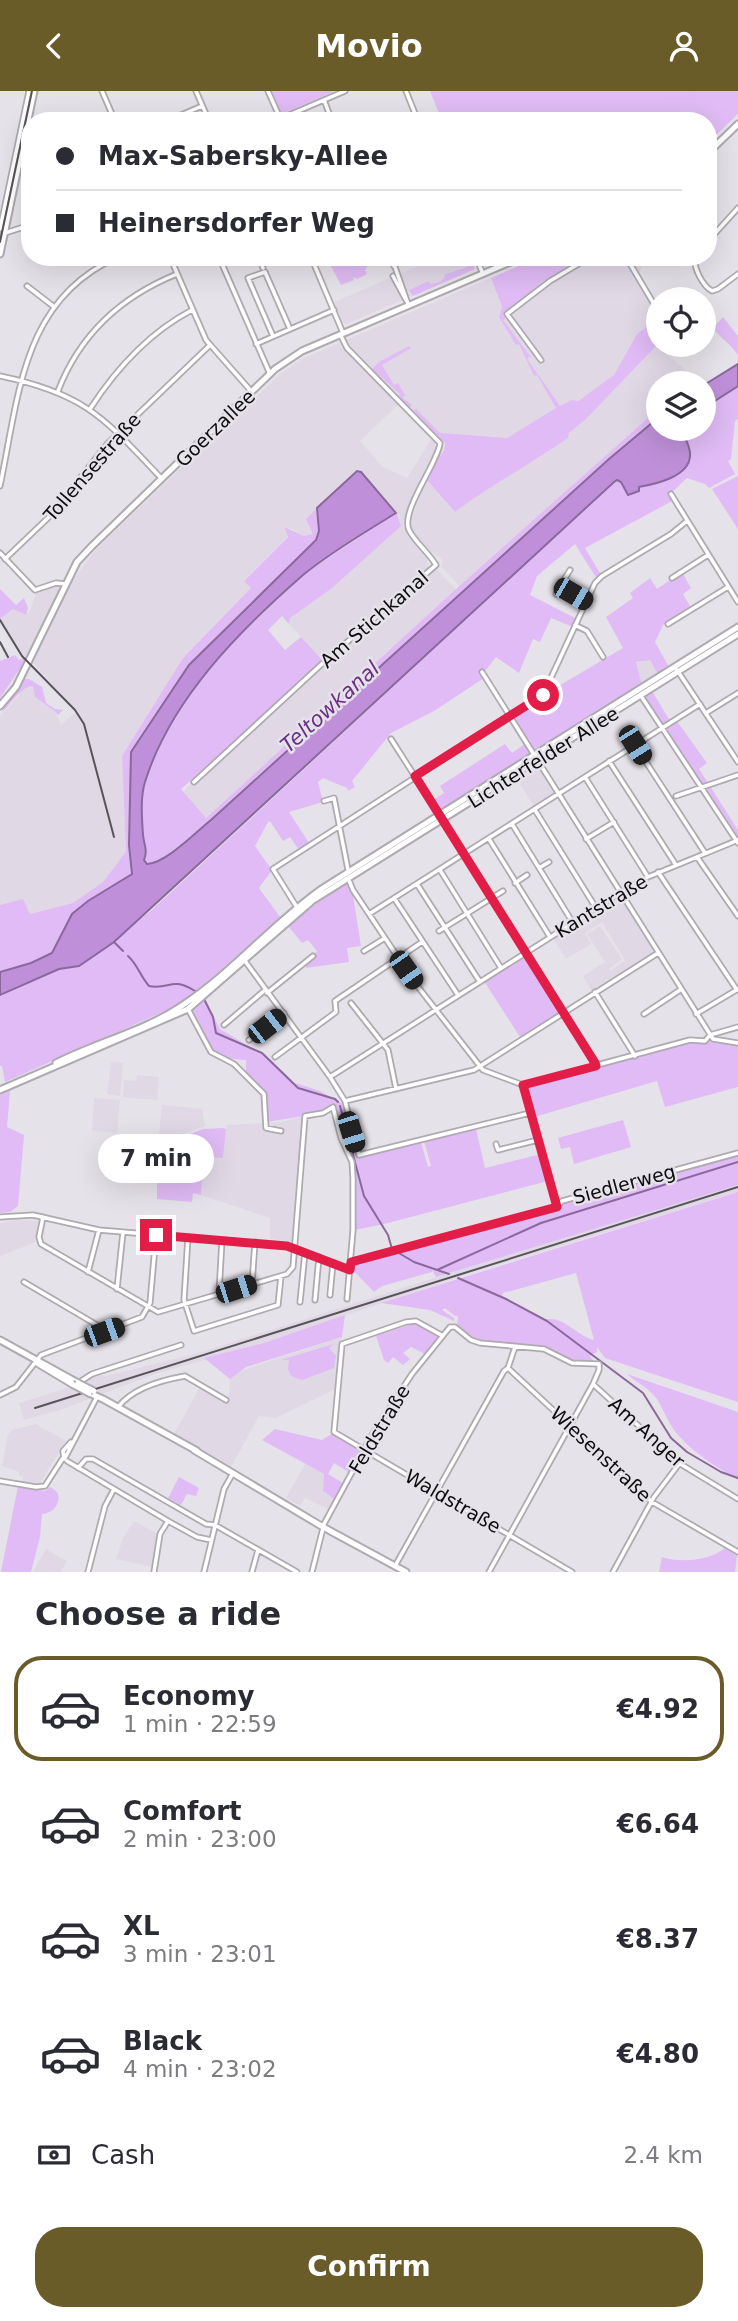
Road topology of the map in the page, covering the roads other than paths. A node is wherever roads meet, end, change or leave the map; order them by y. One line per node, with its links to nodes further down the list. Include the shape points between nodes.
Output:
1 (102, 91): 10 (street)
2 (196, 91): 8 (street)
3 (268, 91): 13 (street)
4 (345, 91): 7 (street)
5 (406, 91): 16 (street)
6 (31, 92): 9 (main road)
7 (324, 100): 14 (street); 15 (street)
8 (202, 106): 11 (street); 12 (street)
9 (27, 112)
10 (111, 112)
11 (188, 112)
12 (205, 112)
13 (277, 112)
14 (295, 112)
15 (329, 112)
16 (414, 112)
17 (738, 124): 19 (main road)
18 (21, 140): 22 (main road)
19 (717, 144)
20 (738, 208): 23 (street)
21 (21, 229): 22 (street)
22 (2, 231): 24 (main road)
23 (717, 231)
24 (1, 246): 25 (main road)
25 (0, 254)
26 (103, 266): 44 (street, via 78,281)
27 (174, 266): 38 (street)
28 (223, 266): 50 (street)
29 (262, 266): 37 (street)
30 (315, 266): 46 (street)
31 (394, 266): 43 (street)
32 (480, 266): 39 (street)
33 (501, 266): 39 (main road, Goerzallee)
34 (575, 266): 52 (street, via 507,314)
35 (631, 266): 42 (street)
36 (695, 266): 40 (street, via 712,291)
37 (264, 270): 47 (street); 49 (street, via 248,278)
38 (177, 274): 45 (street); 56 (street, via 140,291 102,321 75,355)
39 (483, 274): 43 (main road, Goerzallee)
40 (738, 274)
41 (27, 286): 44 (street)
42 (646, 291)
43 (407, 303): 48 (main road, Goerzallee)
44 (54, 306): 55 (street, via 34,338)
45 (192, 310): 51 (street); 58 (street, via 139,349)
46 (334, 310): 47 (street); 48 (street)
47 (290, 329): 49 (street)
48 (342, 334): 53 (main road, Goerzallee, via 296,354); 97 (street, Am Stichkanal, via 347,348 438,439 439,450 420,485 408,524 436,565)
49 (273, 336): 50 (street)
50 (256, 344): 53 (street)
51 (209, 346): 57 (street); 59 (street, Tollensestraße)
52 (541, 360)
53 (270, 375): 57 (main road, Goerzallee)
54 (0, 376): 55 (street)
55 (22, 381): 56 (street); 61 (street)
56 (58, 391): 58 (street)
57 (252, 392): 60 (main road, Goerzallee)
58 (90, 409): 59 (street)
59 (118, 432): 60 (street); 66 (street, Tollensestraße, via 49,517)
60 (162, 479): 69 (main road, Goerzallee, via 92,545)
61 (0, 486)
62 (671, 494): 63 (street)
63 (687, 521): 65 (street); 73 (street, via 602,576)
64 (0, 553): 66 (street)
65 (708, 555): 68 (street); 71 (street)
66 (5, 559): 69 (street, via 35,590)
67 (570, 570): 70 (street)
68 (672, 577)
69 (66, 584): 85 (main road, Goerzallee, via 16,687)
70 (560, 586): 72 (street); 73 (street)
71 (728, 587): 74 (street); 75 (street)
72 (556, 594)
73 (586, 601): 76 (street)
74 (738, 602)
75 (668, 624)
76 (575, 625): 79 (street, via 587,631); 87 (street, via 543,695)
77 (738, 627): 80 (main road, Lichterfelder Allee)
78 (738, 634): 80 (main road, Lichterfelder Allee)
79 (603, 657)
80 (677, 670): 83 (main road, Lichterfelder Allee); 84 (street); 91 (main road, Lichterfelder Allee)
81 (482, 672): 87 (street)
82 (738, 693): 86 (street)
83 (641, 695): 88 (street); 91 (main road, Lichterfelder Allee)
84 (700, 704): 86 (street); 88 (street)
85 (0, 706)
86 (706, 713): 93 (street)
87 (510, 717): 91 (street); 95 (street)
88 (662, 728): 90 (street); 98 (street)
89 (391, 739): 95 (street)
90 (635, 745): 92 (street); 110 (street)
91 (536, 759): 99 (street); 103 (main road, Lichterfelder Allee)
92 (609, 761): 96 (street); 114 (street)
93 (738, 762)
94 (738, 775): 98 (street)
95 (415, 776): 103 (street); 105 (street)
96 (584, 776): 99 (street); 104 (street)
97 (194, 782)
98 (703, 787): 100 (street); 109 (street)
99 (557, 794): 102 (street); 108 (street)
100 (676, 796)
101 (324, 801): 105 (street, via 334,798)
102 (535, 810): 106 (street); 127 (street)
103 (441, 818): 111 (street); 119 (main road, Lichterfelder Allee)
104 (614, 822): 108 (street); 120 (street)
105 (341, 824): 119 (street); 128 (street, via 273,869)
106 (512, 824): 107 (street); 115 (street)
107 (489, 839): 111 (street); 121 (street)
108 (586, 839): 124 (street)
109 (738, 841): 110 (street, Kantstraße)
110 (705, 853): 112 (street, Kantstraße)
111 (464, 854): 116 (street); 126 (street)
112 (697, 857): 114 (street, Kantstraße); 131 (street)
113 (549, 862): 115 (street)
114 (677, 865): 117 (street, Kantstraße)
115 (539, 868): 132 (street)
116 (440, 870): 122 (street); 129 (street)
117 (658, 872): 120 (street, Kantstraße); 147 (street)
118 (527, 875): 121 (street)
119 (348, 876): 128 (main road, Lichterfelder Allee); 130 (street)
120 (648, 877): 124 (street, Kantstraße)
121 (515, 883): 135 (street)
122 (417, 884): 125 (street); 133 (street)
123 (503, 891): 126 (street)
124 (620, 893): 127 (street, Kantstraße); 140 (street)
125 (394, 898): 130 (street); 137 (street)
126 (492, 898): 129 (street); 139 (street)
127 (596, 908): 132 (street, Kantstraße)
128 (298, 909): 143 (main road, Lichterfelder Allee)
129 (468, 913): 133 (street); 144 (street)
130 (369, 914): 136 (street)
131 (738, 916)
132 (573, 923): 135 (street, Kantstraße)
133 (445, 927): 134 (street); 145 (street)
134 (439, 931)
135 (550, 937): 139 (street, Kantstraße)
136 (385, 938): 138 (street); 142 (street)
137 (422, 942): 142 (street); 150 (street)
138 (364, 951)
139 (526, 953): 144 (street, Kantstraße); 154 (street)
140 (658, 953): 146 (street); 149 (street)
141 (313, 956): 148 (street)
142 (397, 957): 153 (street); 161 (street, via 335,1001 335,1012)
143 (242, 958): 148 (street); 152 (main road, Lichterfelder Allee); 169 (main road, Lichterfelder Allee, via 178,1009)
144 (501, 968): 145 (street, Kantstraße)
145 (480, 982): 150 (street, Kantstraße)
146 (681, 990): 156 (street); 157 (street)
147 (738, 990): 157 (street)
148 (266, 992): 155 (street); 158 (street)
149 (595, 992): 154 (street); 165 (street)
150 (457, 995): 153 (street, Kantstraße)
151 (351, 1003): 164 (street)
152 (188, 1009): 169 (main road, Lichterfelder Allee); 176 (street, via 211,1052 234,1063 262,1090 266,1128)
153 (435, 1009): 164 (street, Kantstraße); 167 (street)
154 (564, 1012): 167 (street); 168 (street)
155 (284, 1013): 161 (street); 162 (street)
156 (644, 1014)
157 (696, 1014): 160 (street)
158 (224, 1025)
159 (738, 1027): 160 (street)
160 (710, 1035): 163 (street, via 716,1041); 165 (street, via 707,1041 690,1040)
161 (301, 1037): 166 (street); 170 (street)
162 (249, 1040)
163 (738, 1043)
164 (382, 1044): 170 (street, Kantstraße); 172 (street, via 390,1053)
165 (635, 1055): 168 (street)
166 (275, 1056)
167 (479, 1066): 171 (street); 172 (street)
168 (596, 1066): 171 (street)
169 (38, 1074): 173 (main road, Lichterfelder Allee)
170 (331, 1077): 174 (street)
171 (523, 1085): 175 (street)
172 (396, 1089): 174 (street)
173 (0, 1090)
174 (345, 1101): 175 (street, via 359,1155)
175 (530, 1113): 177 (street)
176 (281, 1131)
177 (538, 1140): 178 (street, via 498,1150); 180 (street)
178 (496, 1144)
179 (738, 1153): 180 (street, Siedlerweg, via 562,1201)
180 (557, 1207): 192 (street, Siedlerweg)
181 (0, 1217): 182 (street)
182 (43, 1217): 183 (street); 195 (street, via 41,1244)
183 (99, 1230): 184 (street); 195 (street)
184 (123, 1233): 185 (street); 199 (street)
185 (156, 1235): 186 (street); 206 (street)
186 (188, 1237): 187 (street); 205 (street)
187 (222, 1240): 188 (street); 200 (street)
188 (254, 1242): 189 (street); 198 (street)
189 (295, 1249): 190 (street); 192 (street, via 305,1116 333,1107 354,1178); 196 (street, via 292,1271)
190 (305, 1252): 191 (street); 204 (street)
191 (319, 1257): 193 (street); 203 (street)
192 (351, 1262): 194 (street)
193 (333, 1263): 194 (street); 201 (street)
194 (350, 1270): 202 (street)
195 (88, 1272): 199 (street)
196 (281, 1276): 198 (street); 205 (street, via 278,1305 194,1331)
197 (23, 1282): 207 (street)
198 (253, 1284): 200 (street)
199 (117, 1289): 206 (street)
200 (219, 1294): 205 (street)
201 (330, 1295)
202 (347, 1299)
203 (315, 1300)
204 (300, 1303)
205 (186, 1304): 206 (street, via 158,1312)
206 (148, 1306): 207 (street, via 140,1318)
207 (104, 1332): 212 (street)
208 (443, 1336): 211 (street, via 455,1327 480,1343); 221 (street, Feldstraße, via 405,1384); 221 (street, Waldstraße, via 416,1321 342,1344 334,1432)
209 (0, 1340): 212 (main road)
210 (181, 1345): 214 (street)
211 (516, 1347): 213 (street); 215 (street, via 544,1349 580,1365 599,1364)
212 (35, 1361): 214 (main road); 217 (street, via 13,1390)
213 (508, 1368): 220 (street, Wiesenstraße); 228 (street)
214 (75, 1383): 216 (main road, bridge)
215 (593, 1384): 220 (street); 223 (street, Am Anger)
216 (93, 1393): 219 (main road); 222 (street)
217 (0, 1395)
218 (226, 1400): 219 (street, via 185,1376 158,1382)
219 (118, 1407): 225 (main road)
220 (571, 1426): 230 (street, Wiesenstraße); 234 (street)
221 (364, 1450): 228 (street, Waldstraße); 233 (street, Feldstraße)
222 (65, 1460): 224 (street); 226 (street, via 44,1486)
223 (679, 1463): 229 (street, Am Anger); 230 (street)
224 (78, 1468): 227 (street); 232 (street, via 86,1459 93,1459)
225 (233, 1473): 232 (street); 233 (main road)
226 (0, 1481)
227 (114, 1489): 231 (street); 239 (street, via 105,1506)
228 (437, 1492): 234 (street, Waldstraße); 238 (street)
229 (738, 1499)
230 (652, 1502): 237 (street, Wiesenstraße); 248 (street)
231 (168, 1521): 235 (street); 240 (street, via 160,1534)
232 (215, 1525): 235 (street); 236 (street)
233 (324, 1525): 238 (main road); 244 (street, Feldstraße)
234 (510, 1534): 246 (street); 247 (street, Waldstraße)
235 (211, 1541): 241 (street)
236 (258, 1550): 242 (street); 243 (street)
237 (738, 1552)
238 (395, 1566): 245 (main road)
239 (88, 1572)
240 (154, 1572)
241 (204, 1572)
242 (252, 1572)
243 (297, 1572)
244 (312, 1572)
245 (405, 1572)
246 (489, 1572)
247 (572, 1572)
248 (613, 1572)

